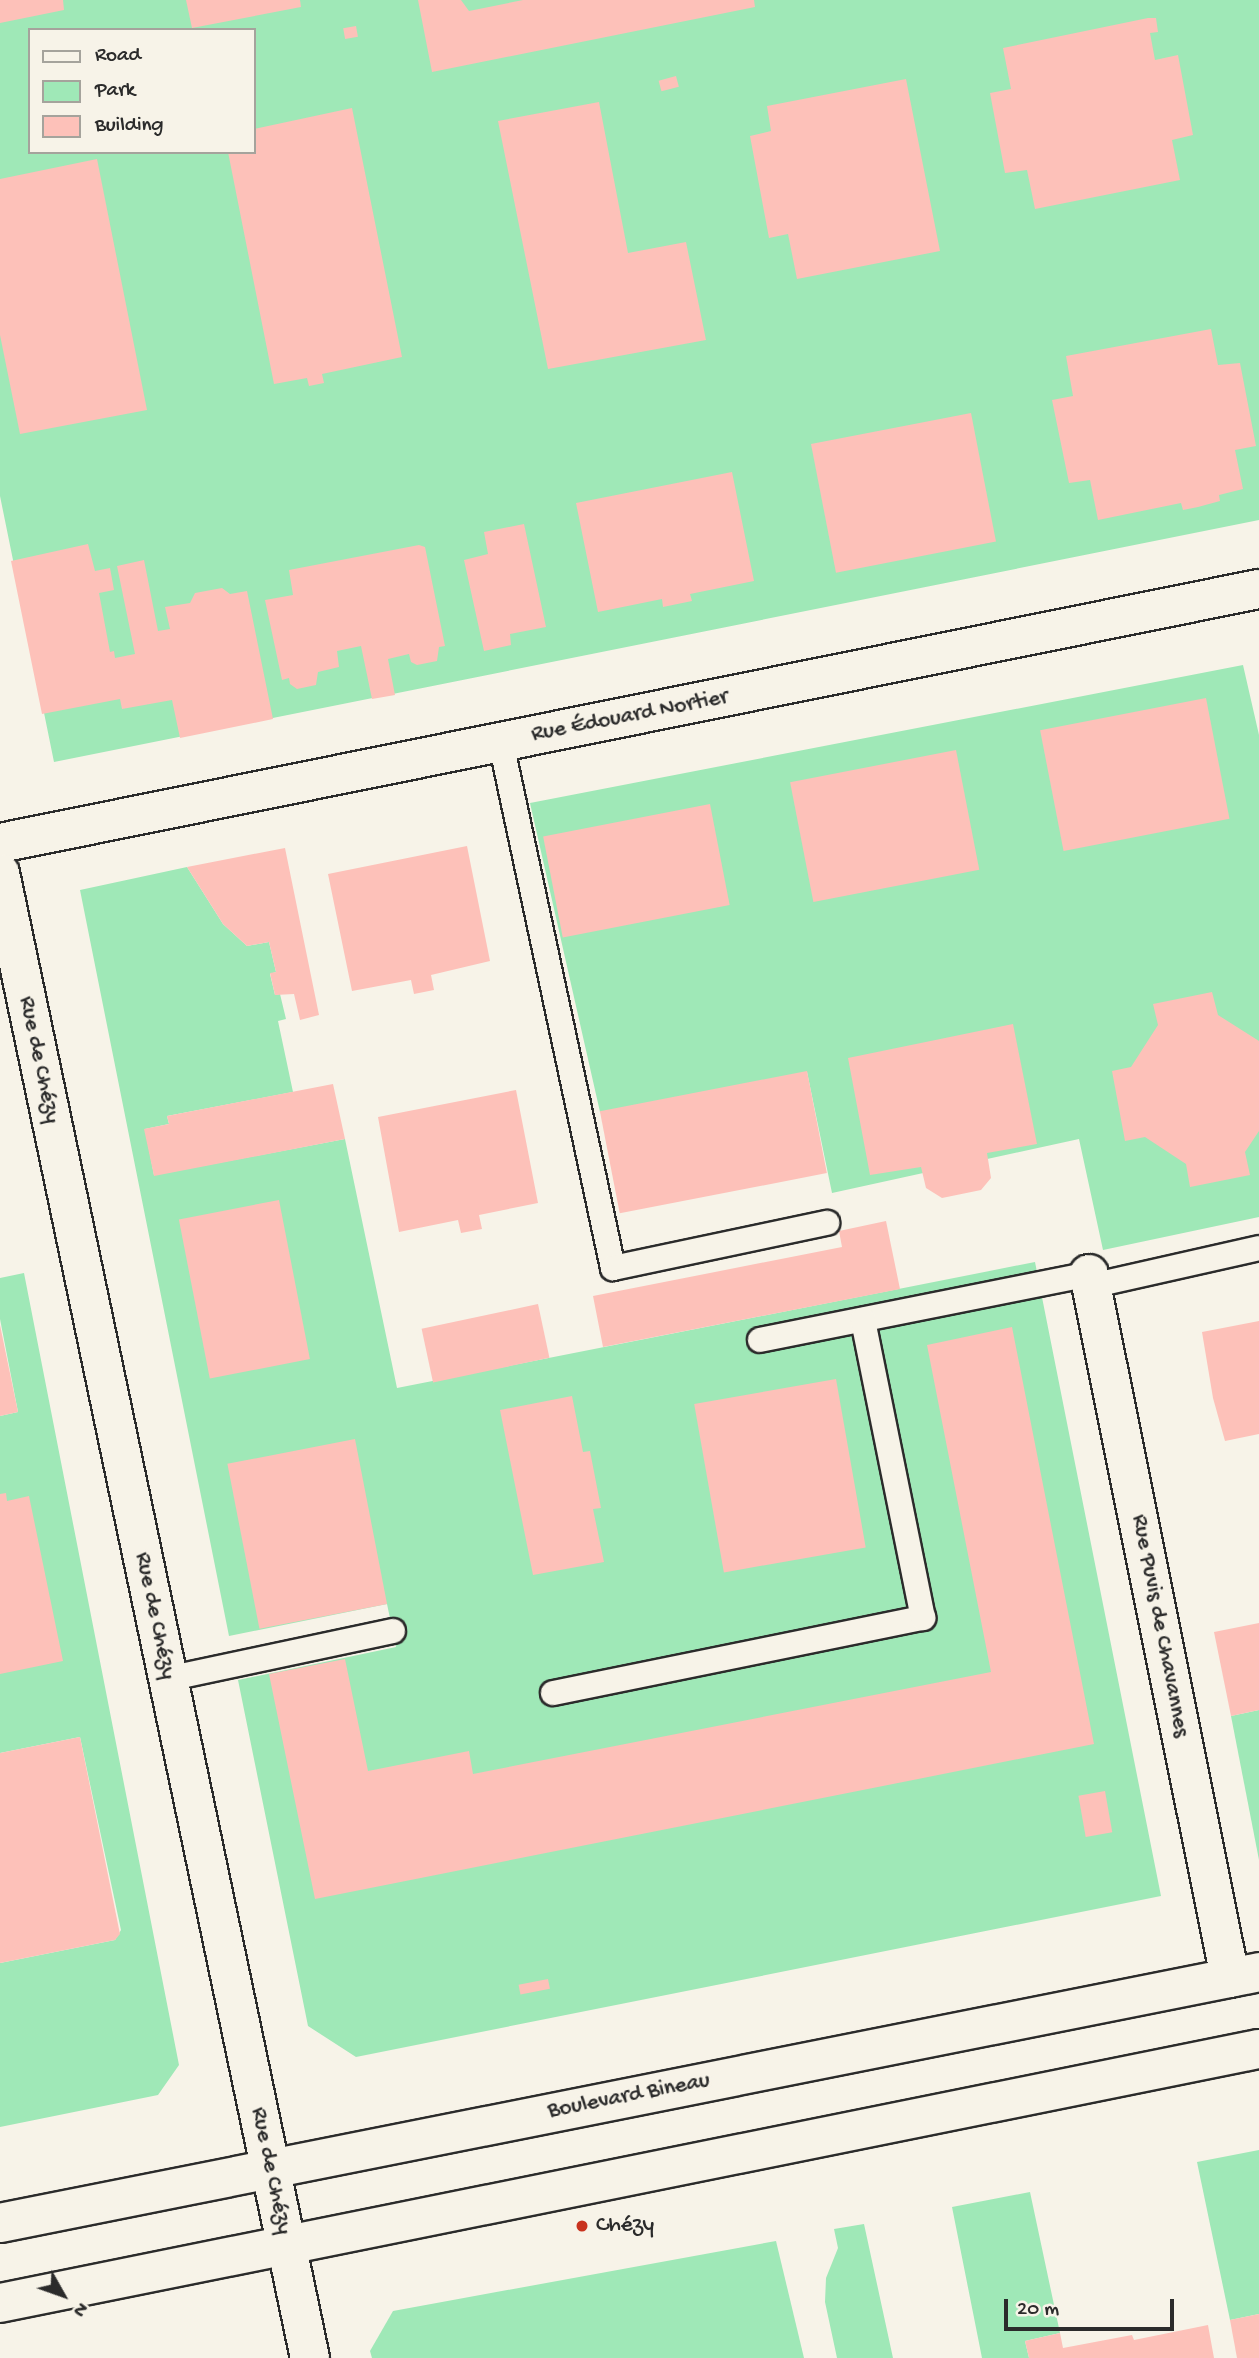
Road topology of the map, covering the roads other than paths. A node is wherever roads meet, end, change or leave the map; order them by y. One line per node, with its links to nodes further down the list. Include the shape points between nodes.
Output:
1 (1259, 589): 2 (street, Rue Édouard Nortier)
2 (502, 743): 3 (street, Rue Édouard Nortier); 5 (lane, via 613,1268)
3 (0, 844)
4 (0, 873): 11 (street, Rue de Chézy)
5 (827, 1223)
6 (1259, 1248): 7 (lane)
7 (1090, 1280): 8 (lane); 13 (street, Rue Puvis de Chavannes)
8 (863, 1320): 9 (lane); 12 (lane, via 923,1618)
9 (760, 1340)
10 (393, 1631): 11 (lane)
11 (167, 1679): 15 (street, Rue de Chézy)
12 (553, 1693)
13 (1245, 1975): 15 (street, Boulevard Bineau)
14 (1259, 2049): 17 (street)
15 (270, 2169): 16 (street, Boulevard Bineau); 17 (street, Rue de Chézy)
16 (0, 2223)
17 (287, 2246): 18 (street); 19 (street, Rue de Chézy)
18 (0, 2303)
19 (310, 2358)

